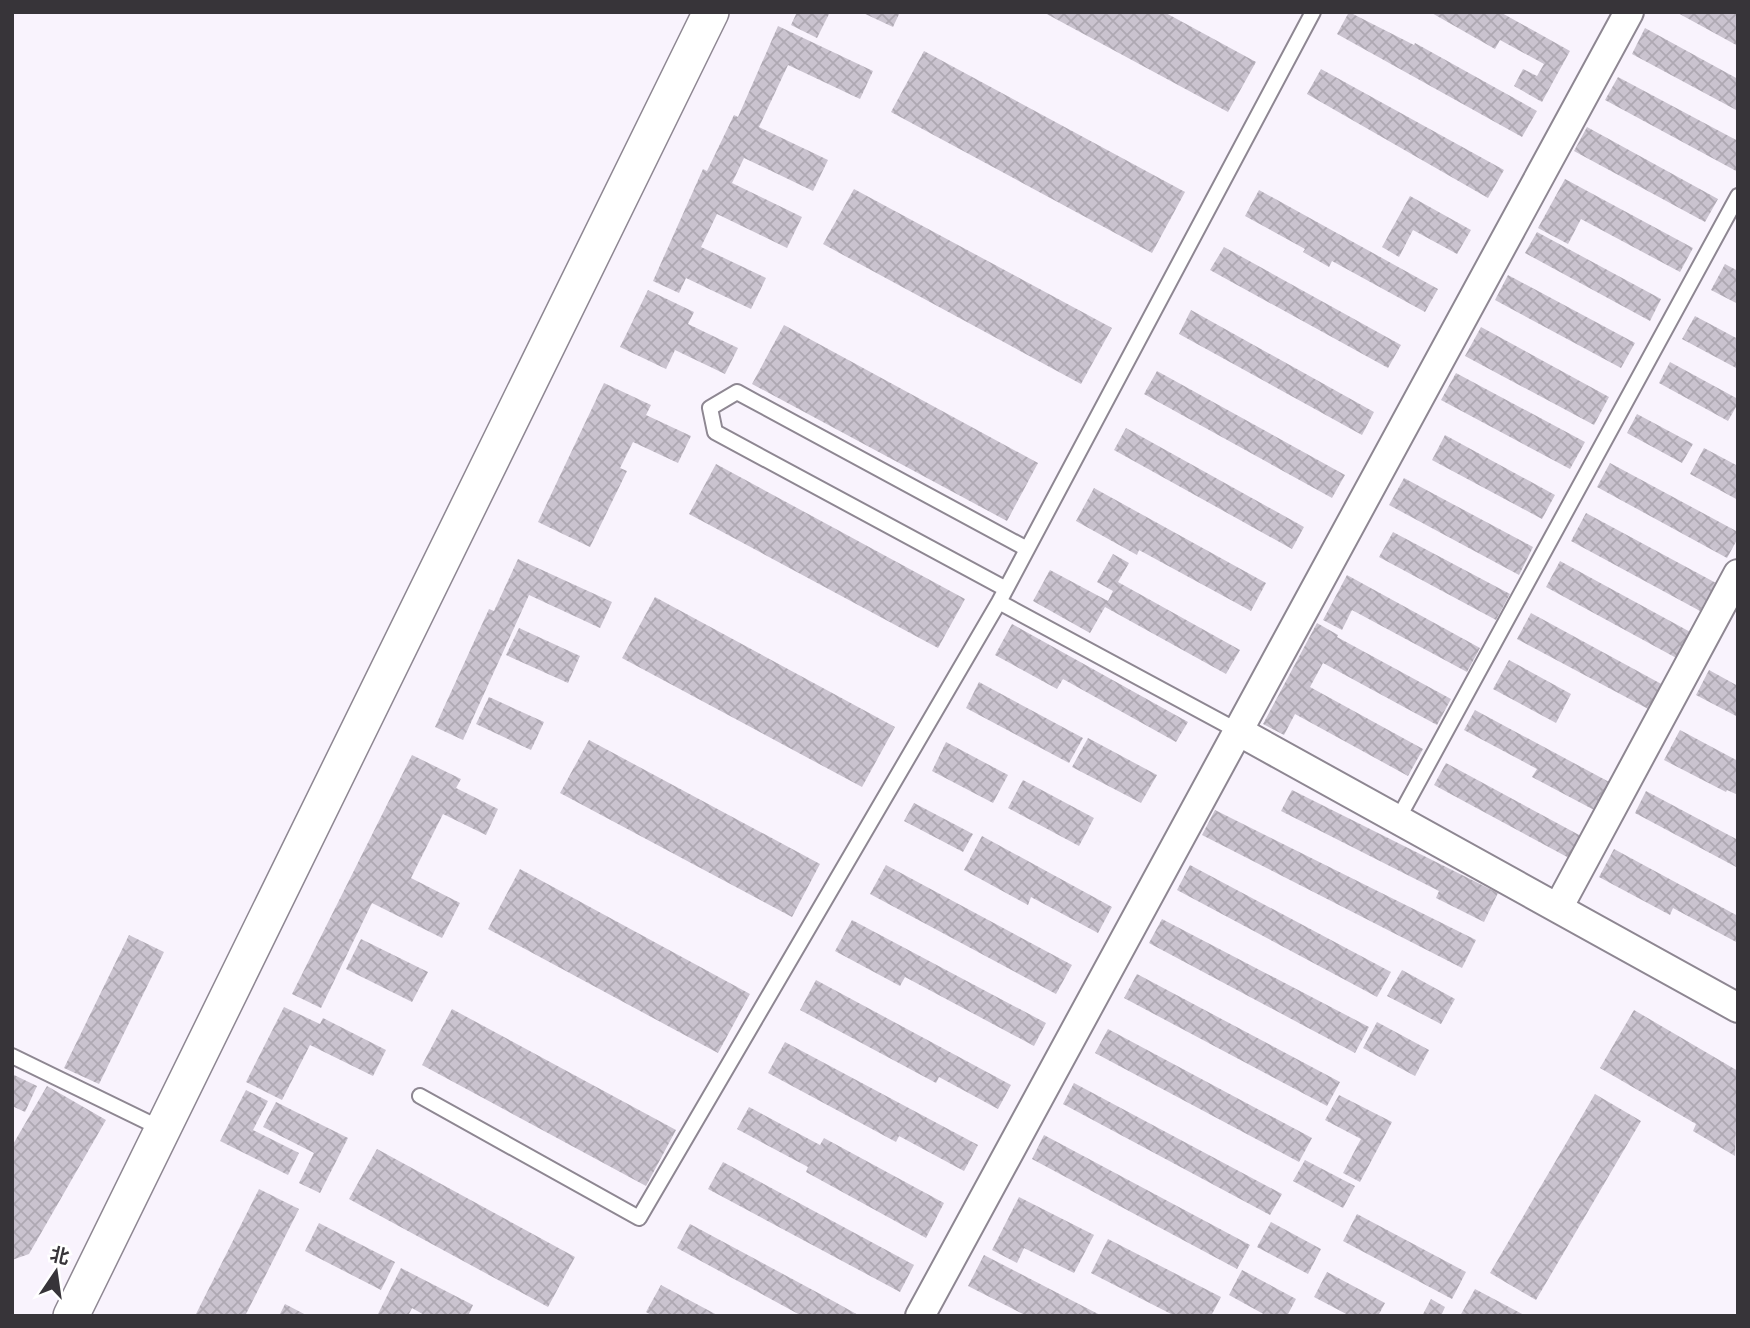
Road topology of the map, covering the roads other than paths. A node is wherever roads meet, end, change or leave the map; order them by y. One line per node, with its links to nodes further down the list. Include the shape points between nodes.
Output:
1 (711, 12): 14 (street)
2 (1313, 12): 5 (lane)
3 (1629, 12): 8 (street)
4 (1738, 196): 9 (lane)
5 (1027, 549): 7 (lane); 7 (lane, via 737,392 710,408 715,432)
6 (1738, 574): 10 (street)
7 (1003, 595): 8 (lane); 13 (lane, via 639,1218)
8 (1238, 731): 9 (street); 16 (street)
9 (1398, 819): 10 (street)
10 (1558, 908): 11 (street)
11 (1738, 1008)
12 (12, 1056): 14 (lane)
13 (420, 1096)
14 (162, 1130): 15 (street)
15 (71, 1316)
16 (920, 1316)

